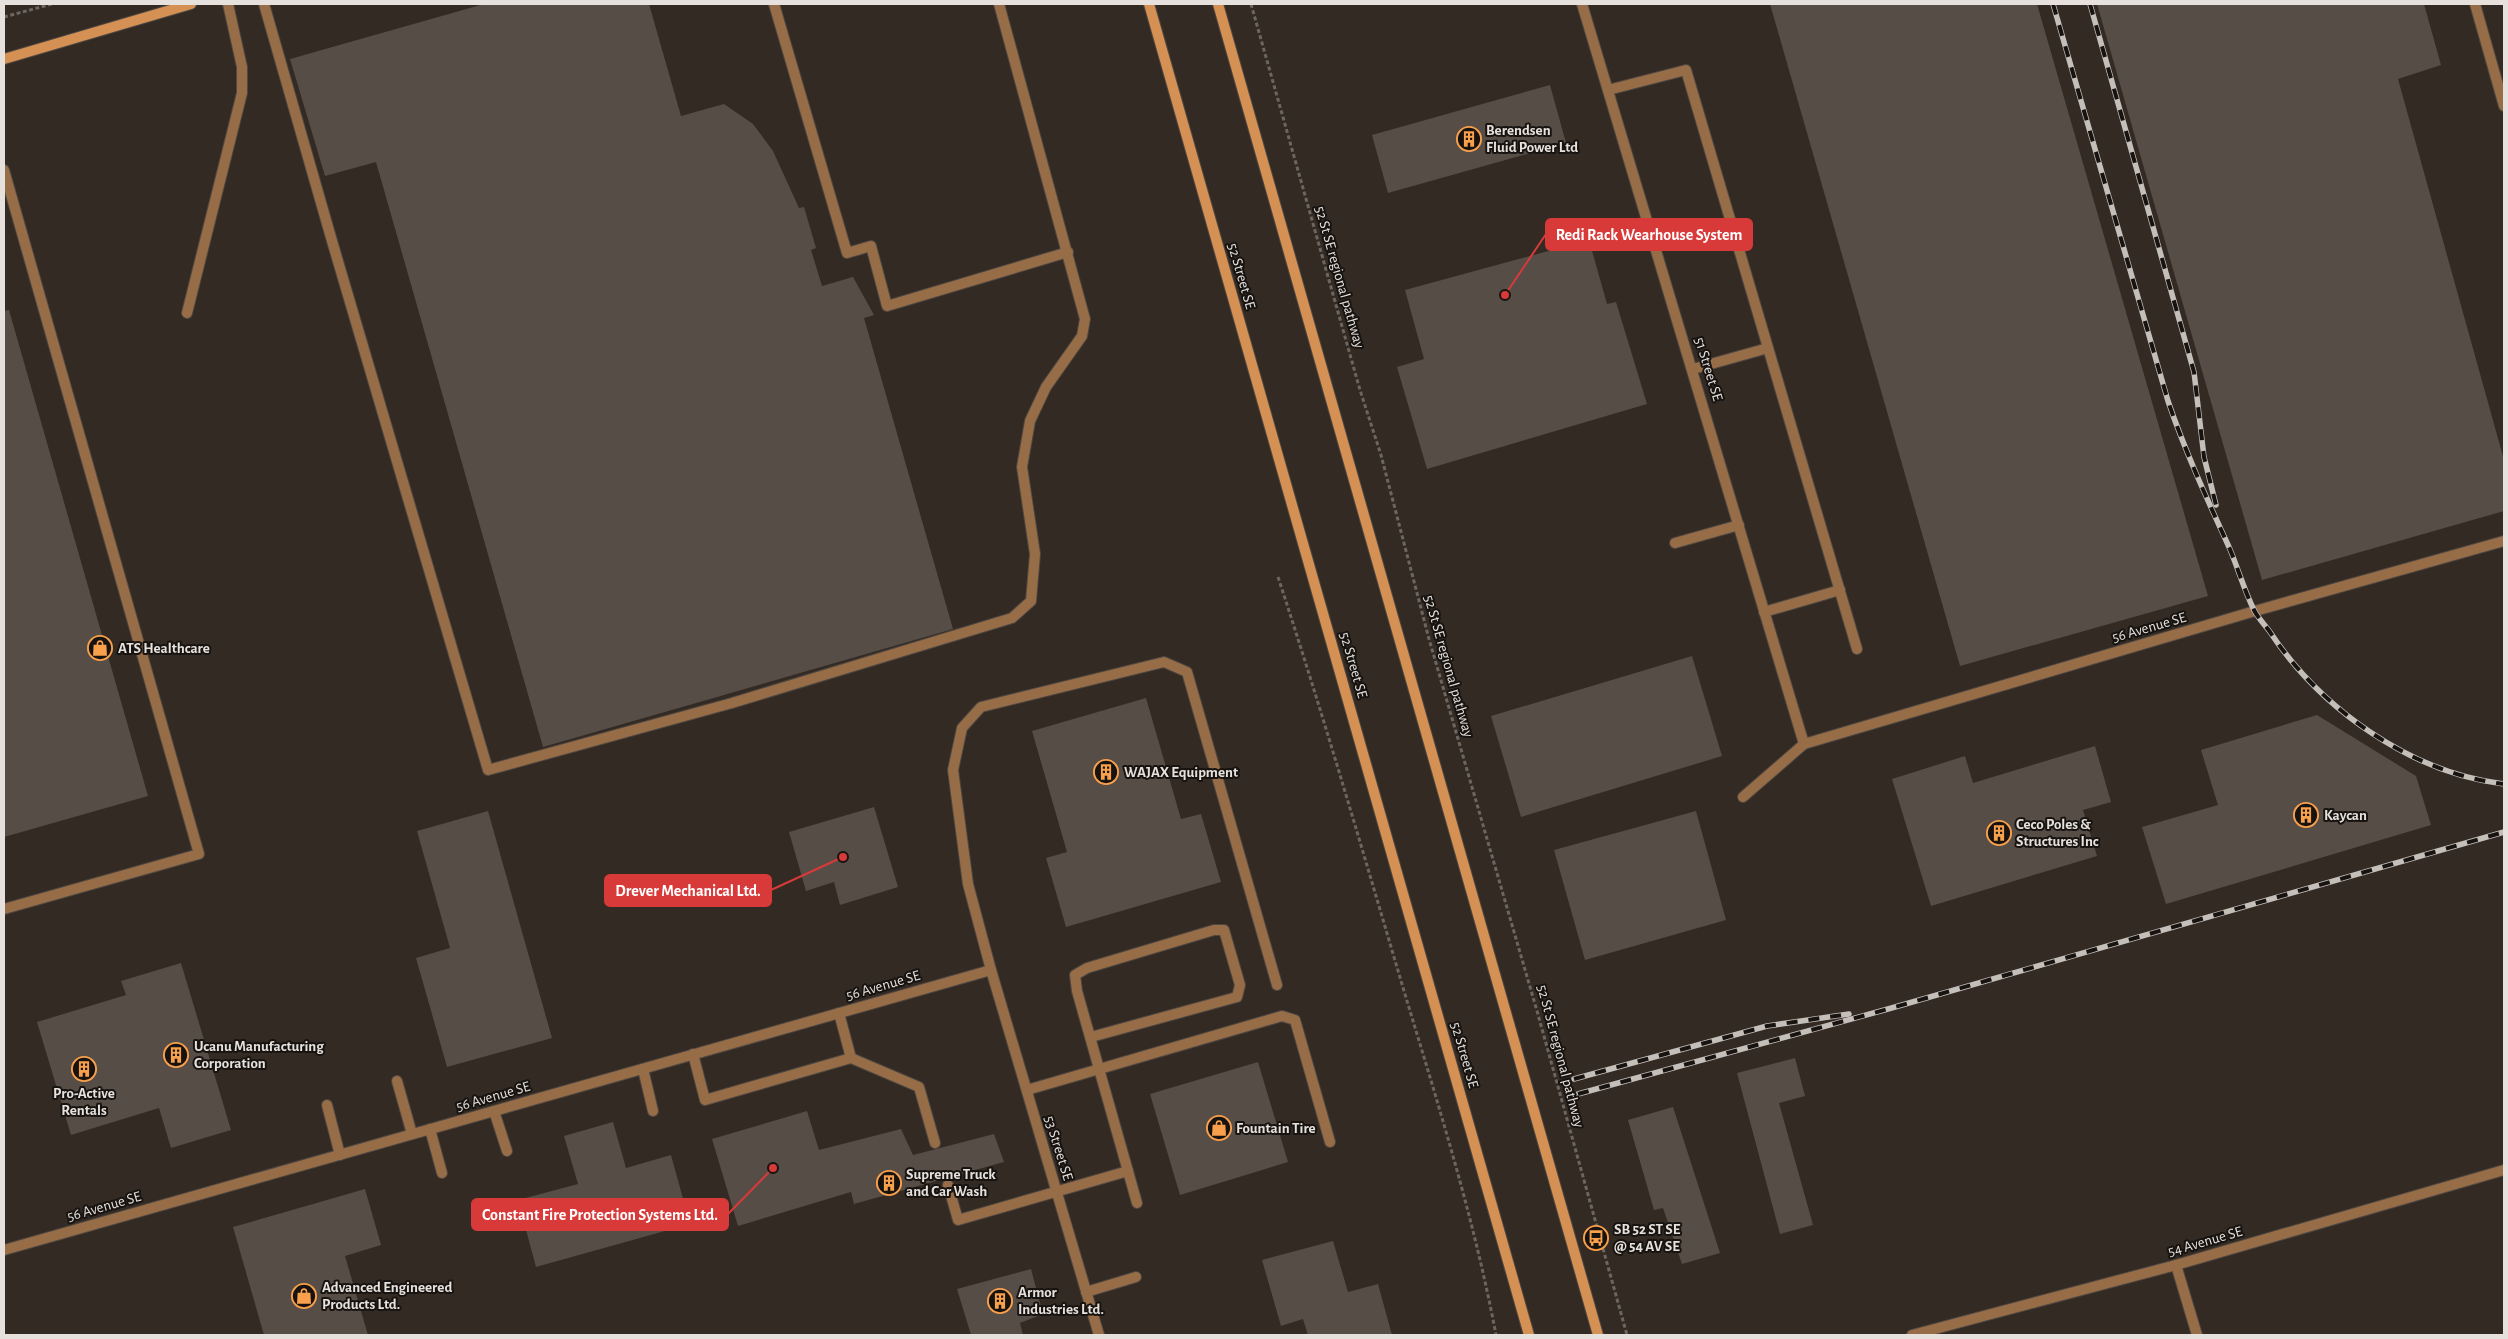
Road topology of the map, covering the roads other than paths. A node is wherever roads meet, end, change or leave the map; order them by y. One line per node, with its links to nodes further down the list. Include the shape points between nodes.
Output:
1 (191, 4): 10 (main road)
2 (228, 4): 15 (street, via 242,67 242,93)
3 (264, 4): 14 (street, via 488,770 732,703 1012,618 1031,601 1035,554 1022,467 1030,421 1046,386 1082,336 1085,319)
4 (774, 4): 14 (street, via 847,253 871,246 887,306)
5 (999, 4): 14 (street)
6 (1149, 4): 57 (main road, 52 Street SE)
7 (1218, 4): 58 (main road)
8 (1582, 4): 11 (street, 51 Street SE)
9 (2475, 4): 12 (street)
10 (4, 58)
11 (1608, 90): 16 (street, via 1686,70); 17 (street, 51 Street SE)
12 (2504, 106)
13 (4, 170): 26 (street, via 199,854)
14 (1068, 252)
15 (187, 313)
16 (1768, 348): 17 (street); 21 (street)
17 (1693, 369): 18 (street, 51 Street SE)
18 (1739, 525): 20 (street); 22 (street, 51 Street SE)
19 (2504, 541): 24 (street, 56 Avenue SE)
20 (1675, 543)
21 (1840, 590): 22 (street); 23 (street)
22 (1764, 612): 24 (street, 51 Street SE)
23 (1857, 649)
24 (1804, 744): 25 (street)
25 (1743, 797)
26 (4, 909)
27 (991, 970): 28 (street, 53 Street SE, via 968,884 953,770 962,728 981,707 1164,662 1187,672); 29 (street, 56 Avenue SE); 36 (street, 53 Street SE)
28 (1277, 985)
29 (839, 1013): 31 (street, 56 Avenue SE); 32 (street)
30 (1090, 1038): 30 (street, via 1075,975 1087,968 1214,930 1224,930 1240,985 1237,996); 34 (street)
31 (693, 1054): 32 (street, via 705,1100); 33 (street, 56 Avenue SE)
32 (851, 1058): 43 (street, via 920,1086)
33 (643, 1068): 38 (street, 56 Avenue SE); 39 (street)
34 (1100, 1070): 36 (street); 42 (street, via 1282,1016 1295,1020); 47 (street)
35 (397, 1082): 41 (street)
36 (1027, 1090): 50 (street, 53 Street SE)
37 (326, 1105): 45 (street)
38 (494, 1111): 40 (street, 56 Avenue SE); 44 (street)
39 (654, 1111)
40 (430, 1129): 41 (street, 56 Avenue SE); 48 (street)
41 (412, 1134): 45 (street, 56 Avenue SE)
42 (1330, 1142)
43 (936, 1143)
44 (507, 1152)
45 (340, 1155): 52 (street, 56 Avenue SE)
46 (2504, 1170): 53 (street, 54 Avenue SE)
47 (1128, 1171): 50 (street); 51 (street)
48 (442, 1173)
49 (948, 1185): 50 (street, via 958,1220)
50 (1057, 1192): 55 (street, 53 Street SE)
51 (1137, 1203)
52 (4, 1250)
53 (2176, 1266): 59 (street, 54 Avenue SE); 60 (street)
54 (1136, 1277): 55 (street)
55 (1086, 1292): 56 (street, 53 Street SE)
56 (1099, 1335)
57 (1529, 1335)
58 (1598, 1335)
59 (1912, 1335)
60 (2197, 1335)

